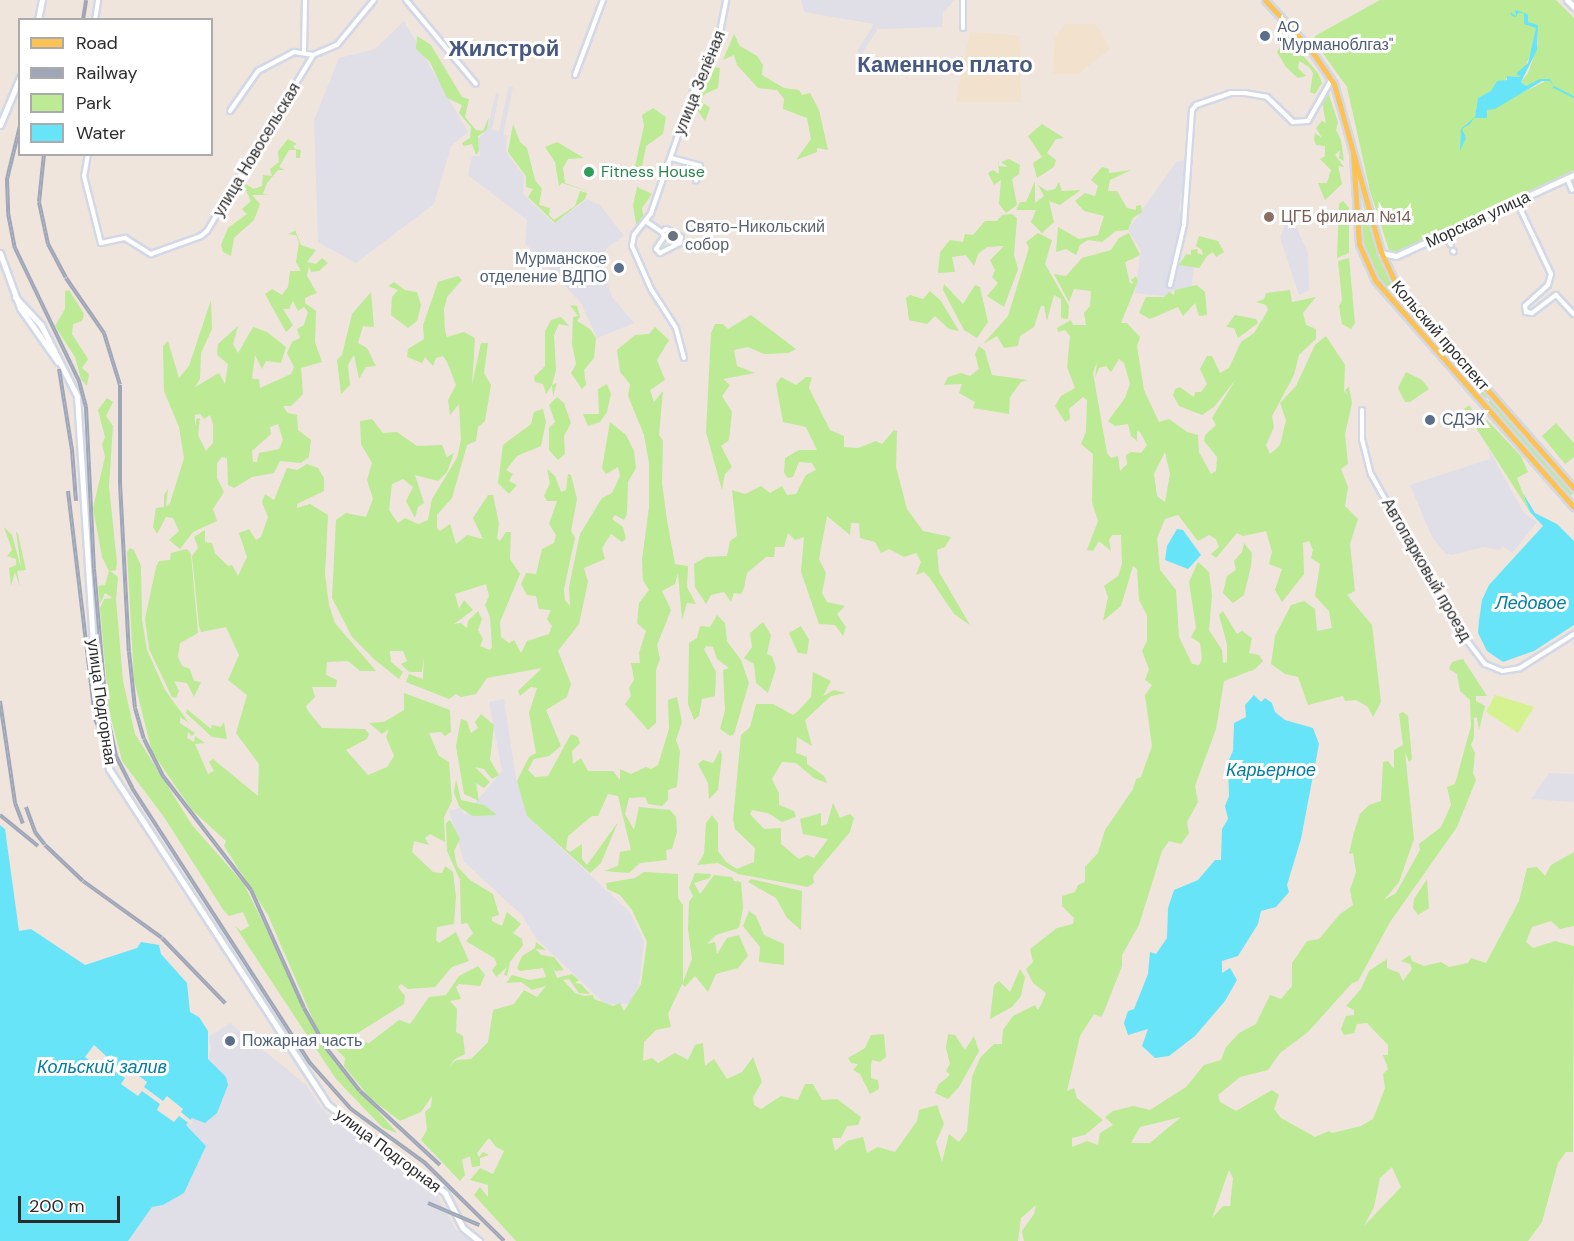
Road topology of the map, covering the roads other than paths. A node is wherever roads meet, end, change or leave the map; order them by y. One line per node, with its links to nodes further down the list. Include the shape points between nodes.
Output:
1 (42, 0): 12 (main road)
2 (98, 0): 13 (street)
3 (305, 0): 15 (street)
4 (374, 0): 16 (street, via 337,45)
5 (406, 0): 20 (street)
6 (603, 0): 17 (street)
7 (726, 0): 25 (street, улица Зелёная, via 720,32 696,84)
8 (963, 0): 14 (street)
9 (1264, 0): 18 (main road, Кольский проспект, via 1311,50)
10 (1567, 0): 11 (main road)
11 (1574, 7)
12 (38, 18)
13 (95, 18)
14 (963, 28)
15 (304, 52): 16 (street); 21 (street, via 294,52 258,71)
16 (313, 55): 24 (street, улица Новосельская, via 207,231 151,254 125,238 101,243 84,176)
17 (575, 75)
18 (1332, 79): 23 (main road, Кольский проспект); 41 (street, via 1308,121 1293,122 1267,97 1245,93 1230,93 1192,110 1184,225)
19 (18, 82): 22 (main road)
20 (476, 84)
21 (230, 111)
22 (0, 125)
23 (1354, 153): 31 (main road, Кольский проспект); 32 (main road, Кольский проспект)
24 (88, 156)
25 (671, 158): 28 (street, via 700,166); 33 (street, улица Зелёная)
26 (1574, 175): 27 (main road, Морская улица)
27 (1567, 178): 29 (street); 30 (main road, Морская улица)
28 (696, 180)
29 (1572, 190)
30 (1517, 202): 35 (main road, Морская улица); 43 (street, via 1551,274 1548,285 1525,306 1526,312 1532,313 1556,295)
31 (1355, 213): 32 (main road, via 1363,205); 44 (main road, Кольский проспект, via 1369,270)
32 (1371, 217): 37 (main road, Кольский проспект)
33 (647, 222): 34 (street); 45 (street, улица Зелёная, via 634,235 635,258 676,328)
34 (662, 232): 34 (street, via 664,237 656,249 660,253 680,243 681,237 666,229)
35 (1446, 235): 36 (street); 39 (main road, Морская улица)
36 (1451, 245)
37 (1381, 252): 39 (main road); 40 (main road, Кольский проспект)
38 (0, 253): 50 (main road, улица Подгорная, via 15,297 73,385 84,450 95,674 109,769 264,1012 332,1110 445,1193 463,1228)
39 (1396, 256): 40 (main road)
40 (1390, 274): 42 (main road, Кольский проспект)
41 (1170, 285)
42 (1418, 314): 44 (main road, via 1415,321); 47 (main road, Кольский проспект)
43 (1574, 314)
44 (1407, 321): 48 (main road, Кольский проспект)
45 (684, 358)
46 (1362, 410): 49 (street, Автопарковый проезд, via 1365,457 1375,482 1456,626 1485,664 1502,671 1520,668)
47 (1574, 488)
48 (1574, 507)
49 (1574, 634)
50 (478, 1241)

